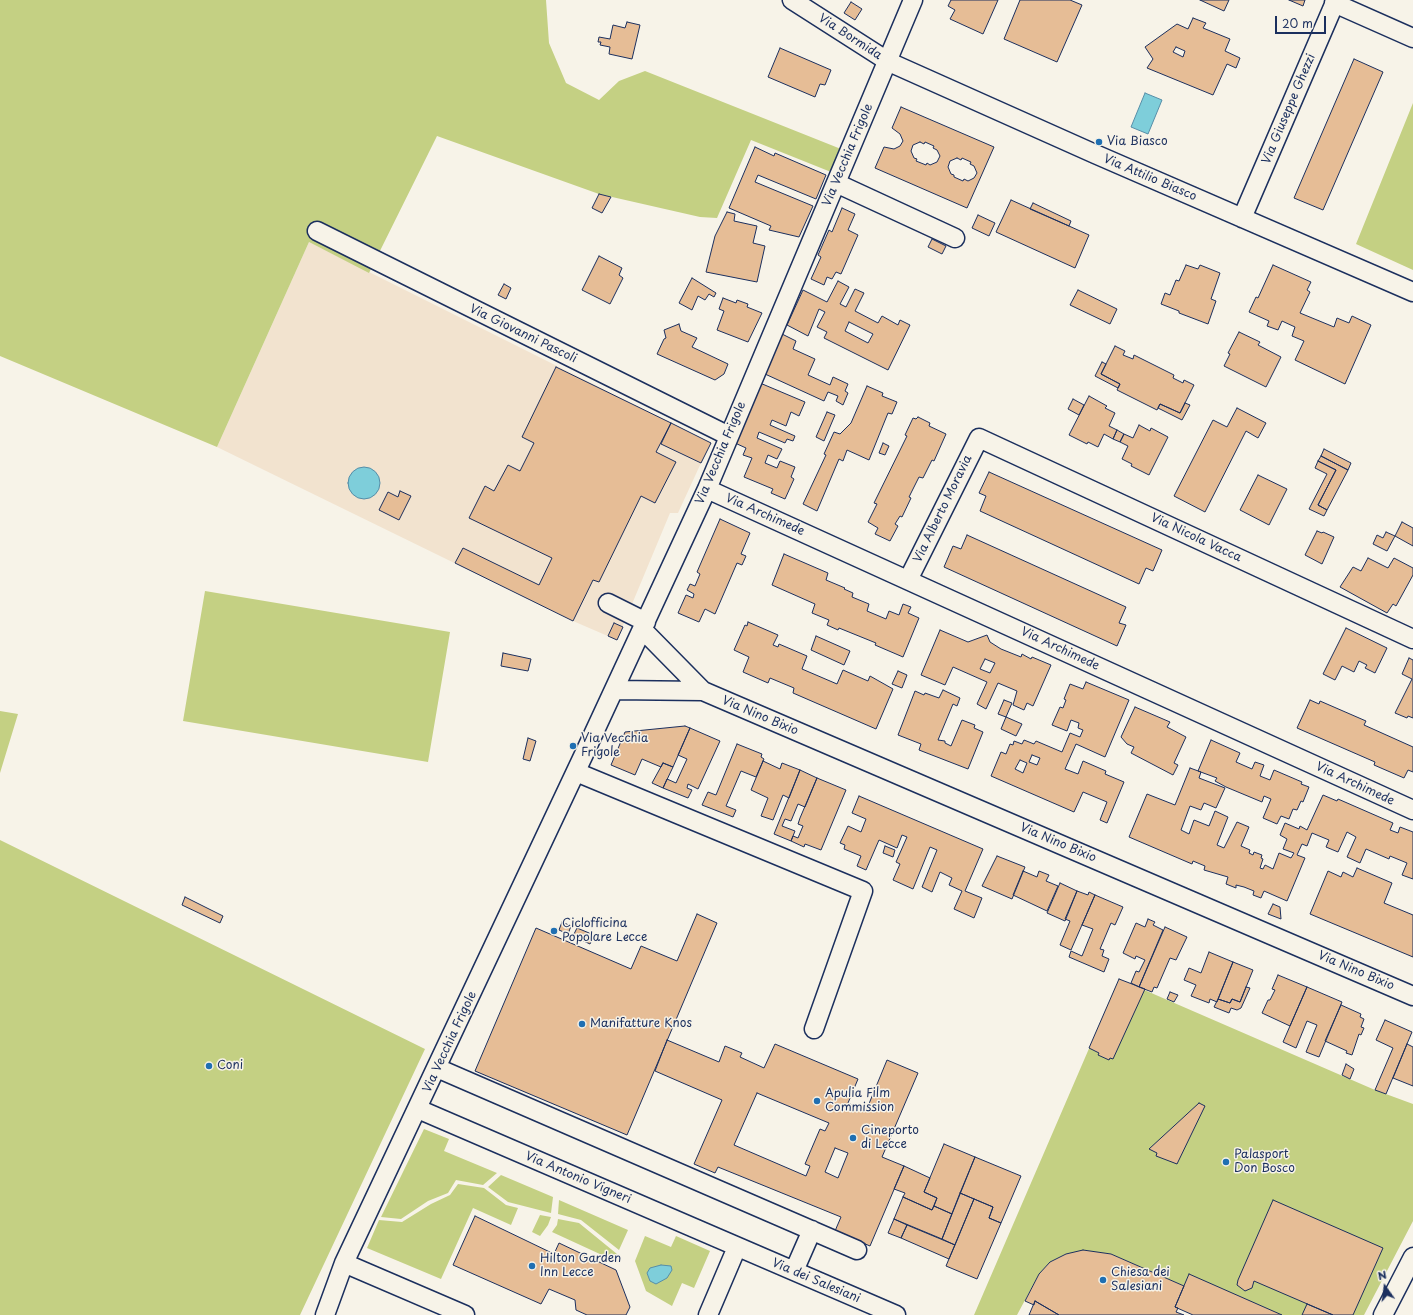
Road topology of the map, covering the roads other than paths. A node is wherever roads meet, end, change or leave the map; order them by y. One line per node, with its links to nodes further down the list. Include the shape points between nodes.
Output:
1 (792, 0): 5 (street, Via Bormida)
2 (913, 0): 5 (street, Via Vecchia Frigole)
3 (1335, 2): 4 (street); 7 (street, Via Giuseppe Ghezzi)
4 (1413, 38)
5 (889, 62): 6 (street, Via Vecchia Frigole); 7 (street, Via Attilio Biasco)
6 (836, 183): 9 (street); 11 (street, Via Vecchia Frigole)
7 (1242, 218): 10 (street, Via Attilio Biasco)
8 (317, 231): 11 (street, Via Giovanni Pascoli)
9 (955, 238)
10 (1413, 292)
11 (729, 436): 13 (street, Via Vecchia Frigole)
12 (979, 438): 14 (street, Via Alberto Moravia); 17 (street, Via Nicola Vacca)
13 (707, 489): 14 (street, Via Archimede); 16 (street, Via Vecchia Frigole)
14 (908, 580): 21 (street, Via Archimede)
15 (608, 603): 16 (street, Via Nino Bixio)
16 (644, 626): 18 (street, Via Vecchia Frigole); 19 (street, Via Nino Bixio)
17 (1413, 639)
18 (614, 690): 19 (street, Via Nino Bixio); 20 (street, Via Vecchia Frigole)
19 (703, 691): 22 (street, Via Nino Bixio)
20 (576, 772): 23 (street, via 863,891); 24 (street, Via Vecchia Frigole)
21 (1413, 810)
22 (1413, 996)
23 (814, 1029)
24 (437, 1068): 25 (street, Via Vecchia Frigole); 26 (street)
25 (418, 1109): 27 (street, Via Antonio Vigneri); 30 (street, Via Vecchia Frigole)
26 (812, 1230): 28 (street); 31 (street)
27 (737, 1247): 31 (street, Via dei Salesiani); 34 (street)
28 (857, 1250)
29 (1413, 1257): 36 (street)
30 (344, 1263): 32 (street, Via Vecchia Frigole); 33 (street)
31 (794, 1271): 35 (street, Via dei Salesiani)
32 (325, 1315)
33 (465, 1315)
34 (708, 1315)
35 (896, 1315)
36 (1383, 1315)

